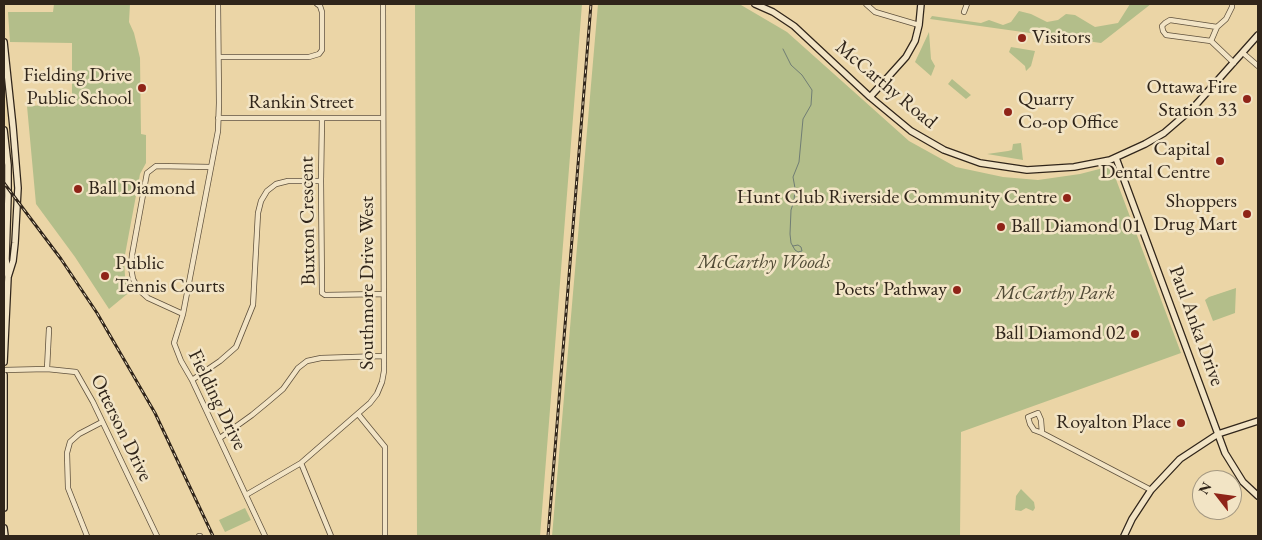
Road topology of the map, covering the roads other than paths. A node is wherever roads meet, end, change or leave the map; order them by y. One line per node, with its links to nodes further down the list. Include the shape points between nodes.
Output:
1 (218, 4): 16 (street, Fielding Drive)
2 (317, 4): 16 (street, via 322,12 322,50 319,54 309,57)
3 (383, 4): 22 (street, Southmore Drive West)
4 (755, 4): 19 (street, McCarthy Road, via 794,26)
5 (866, 4): 10 (street, via 875,12)
6 (921, 4): 10 (street)
7 (966, 4): 9 (street)
8 (1232, 4): 11 (street, via 1226,19)
9 (964, 12)
10 (919, 25): 19 (street, via 906,57)
11 (1217, 27): 13 (street); 13 (street, via 1170,20 1162,26 1166,35)
12 (1258, 35): 15 (street, McCarthy Road)
13 (1211, 41): 17 (street)
14 (4, 42): 27 (street, via 18,188 13,261)
15 (1243, 52): 17 (street, McCarthy Road); 18 (street)
16 (219, 58): 20 (street, Fielding Drive)
17 (1234, 63): 24 (street, McCarthy Road, via 1180,120 1151,141)
18 (1258, 66)
19 (870, 97): 24 (street, McCarthy Road, via 924,139 980,163 1049,170)
20 (218, 118): 21 (street, Rankin Street); 25 (street, Fielding Drive)
21 (322, 118): 22 (street, Rankin Street); 26 (street, Buxton Crescent)
22 (383, 118): 28 (street, Southmore Drive West)
23 (4, 130): 27 (street, via 8,165)
24 (1116, 158): 41 (street, Paul Anka Drive)
25 (211, 167): 29 (street, Fielding Drive); 29 (street, via 156,166 147,174 145,183 132,254 134,280 148,298)
26 (320, 182): 28 (street, Buxton Crescent, via 322,293); 36 (street, via 288,181 267,191 258,212 253,305 236,347)
27 (8, 277): 32 (street)
28 (383, 294): 31 (street, Southmore Drive West)
29 (183, 314): 36 (street, Fielding Drive, via 174,343)
30 (49, 329): 33 (street)
31 (384, 356): 37 (street, Southmore Drive West, via 384,371 377,394); 42 (street, via 307,361 269,401)
32 (4, 362)
33 (47, 369): 34 (street, Otterson Drive); 39 (street, Otterson Drive, via 76,372)
34 (4, 370)
35 (4, 375): 44 (street)
36 (192, 380): 42 (street, Fielding Drive)
37 (358, 414): 43 (street, Southmore Drive West); 55 (street, via 385,447)
38 (1258, 421): 41 (street)
39 (102, 422): 51 (street, via 79,434 70,442 67,453 68,488); 52 (street, Otterson Drive)
40 (1042, 433): 45 (street)
41 (1218, 434): 45 (street, via 1180,459); 47 (street, Paul Anka Drive, via 1238,476)
42 (220, 438): 46 (street, Fielding Drive)
43 (301, 463): 46 (street, Southmore Drive West); 54 (street)
44 (4, 476): 48 (street)
45 (1151, 490): 56 (street)
46 (246, 495): 53 (street, Fielding Drive)
47 (1258, 496)
48 (4, 508)
49 (4, 528): 50 (street)
50 (5, 536)
51 (88, 536)
52 (157, 536)
53 (265, 536)
54 (331, 536)
55 (385, 536)
56 (1124, 536)

